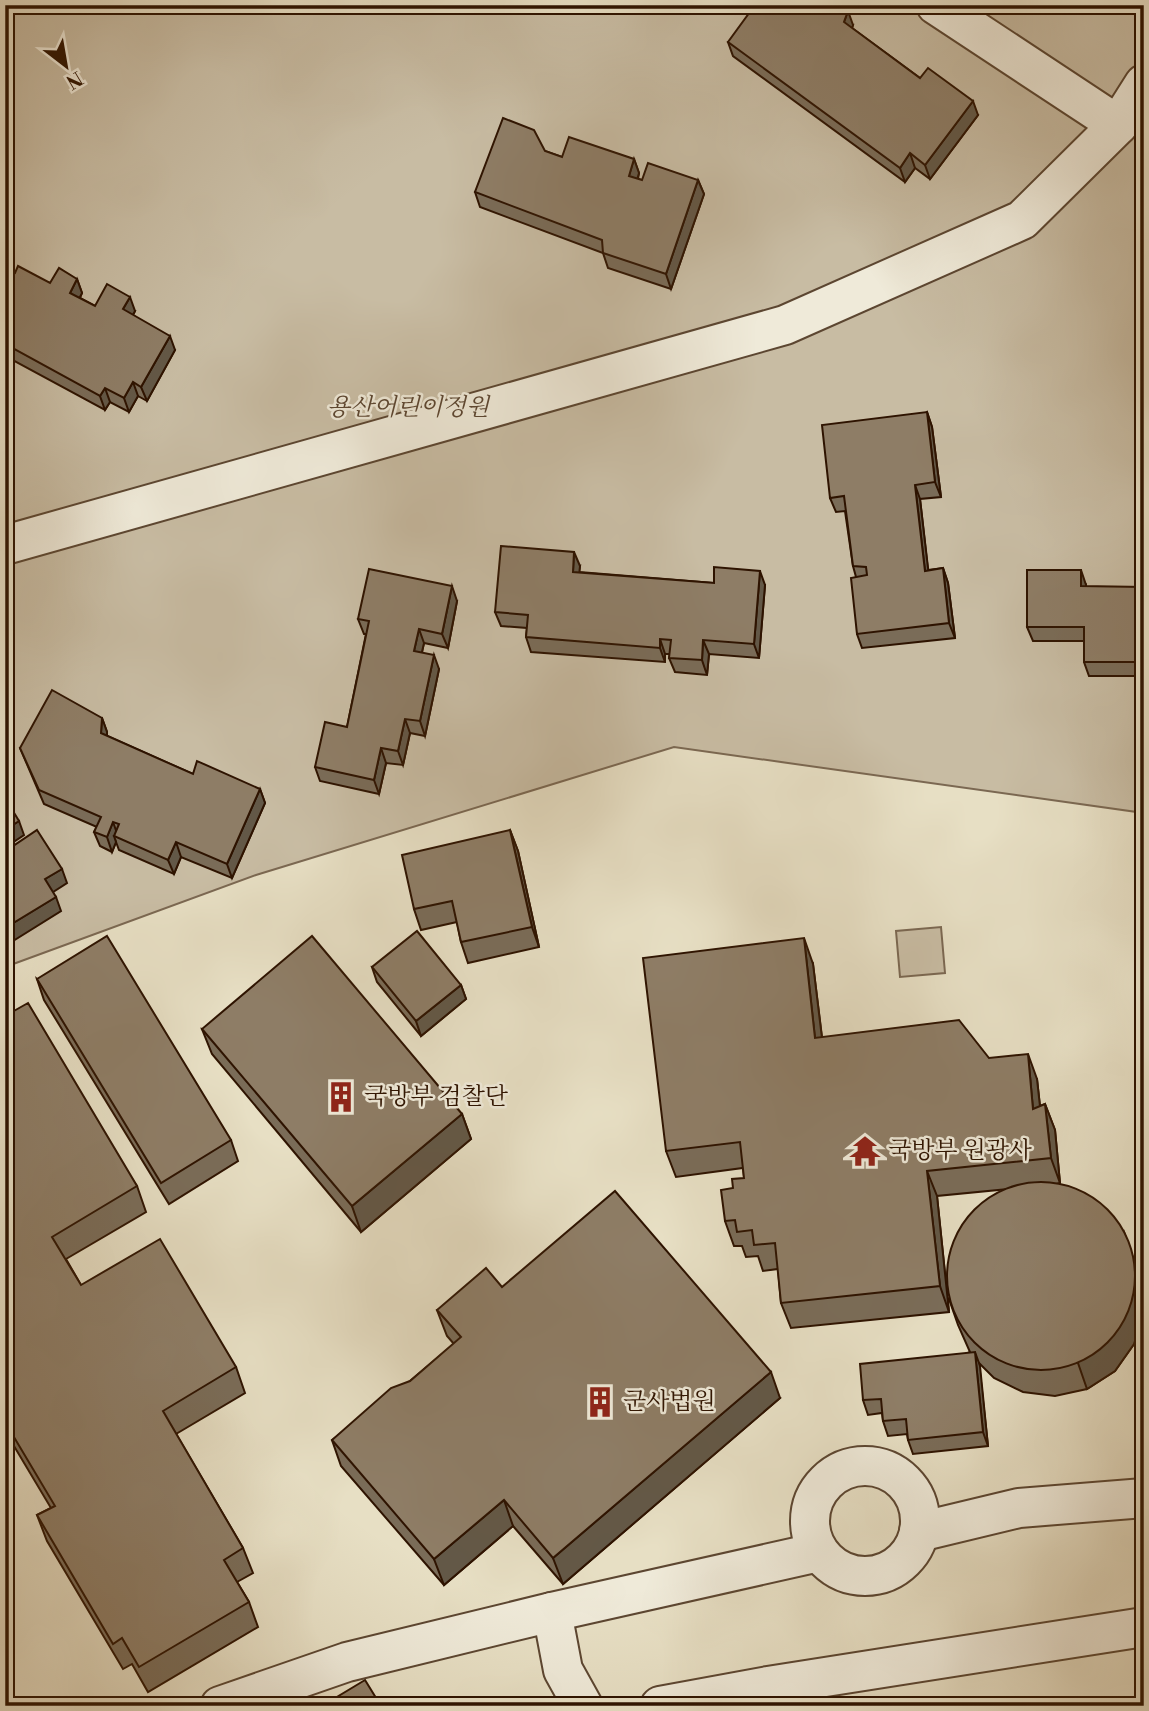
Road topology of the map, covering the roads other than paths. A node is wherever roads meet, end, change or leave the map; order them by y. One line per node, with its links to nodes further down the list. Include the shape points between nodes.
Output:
1 (936, 5): 3 (lane)
2 (1144, 84): 3 (lane)
3 (1118, 125): 4 (lane, via 1022,220 785,325)
4 (5, 545)
5 (1144, 1498): 6 (lane, via 1019,1508)
6 (919, 1532): 7 (lane, via 906,1559 874,1576 839,1570); 7 (lane, via 919,1508 912,1490 899,1476 863,1465 845,1469 816,1493 809,1528)
7 (819, 1552): 8 (lane)
8 (552, 1612): 10 (lane, via 347,1662); 11 (lane, via 563,1670)
9 (1144, 1628): 12 (lane)
10 (220, 1706)
11 (583, 1706)
12 (660, 1706)

